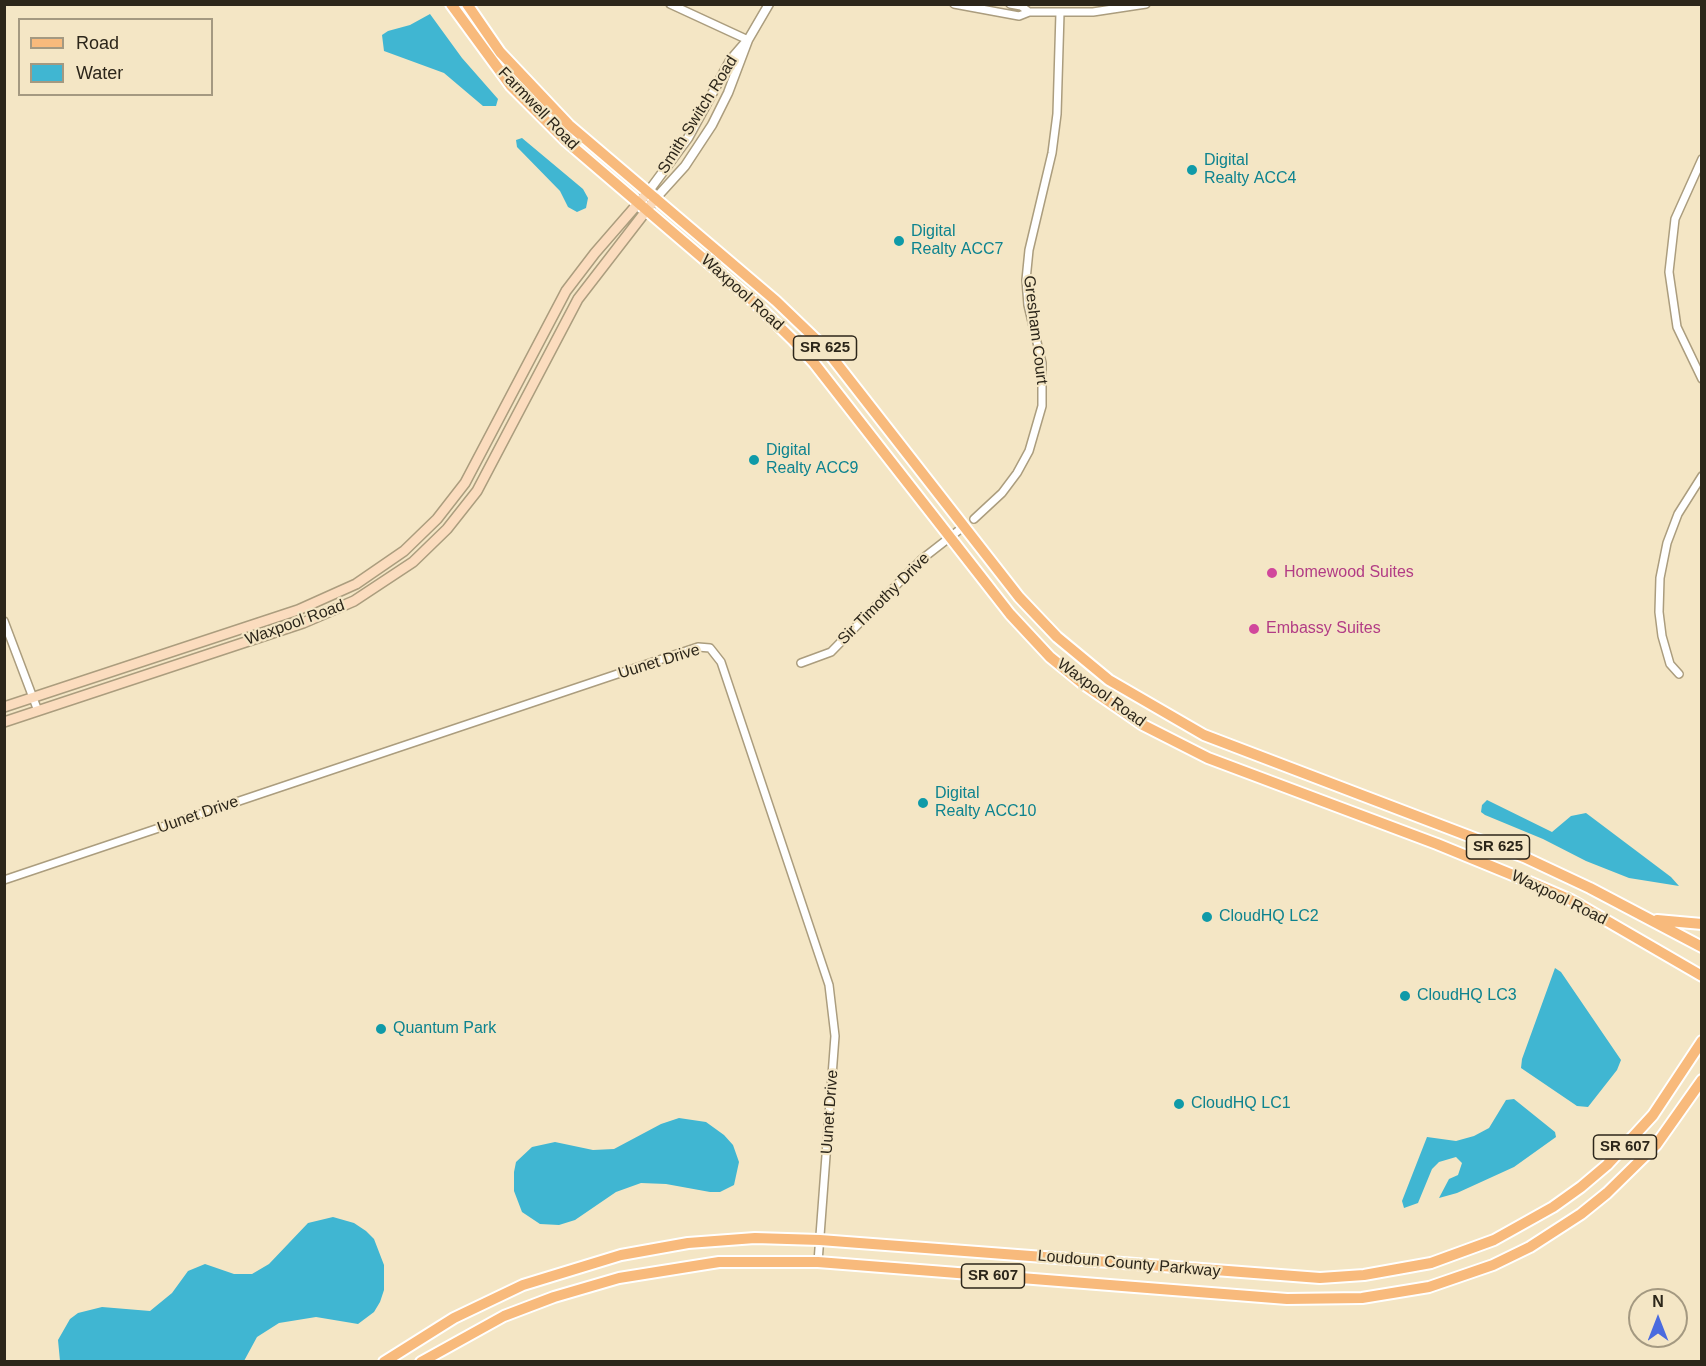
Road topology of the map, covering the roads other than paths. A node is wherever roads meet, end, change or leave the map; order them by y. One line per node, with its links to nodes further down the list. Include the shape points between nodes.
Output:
1 (451, 4): 13 (main road, Farmwell Road / SR 625, via 511,86 566,141)
2 (467, 4): 12 (main road, Farmwell Road / SR 625, via 526,81 569,125)
3 (670, 4): 10 (street)
4 (769, 4): 10 (street, Smith Switch Road)
5 (954, 4): 8 (street, via 1001,15)
6 (1010, 4): 8 (street)
7 (1146, 4): 9 (street)
8 (1029, 12): 9 (street)
9 (1060, 13): 17 (street, Gresham Court, via 1057,114 1026,280 1042,363 1042,406 1029,451 1017,473)
10 (748, 40): 12 (street, Smith Switch Road, via 731,59); 12 (street, Smith Switch Road, via 712,125 685,166)
11 (1701, 159): 15 (street, via 1675,219 1669,272 1677,327)
12 (652, 195): 13 (main road, Waxpool Road); 14 (main road, Waxpool Road); 18 (main road, Waxpool Road / SR 625, via 824,347)
13 (637, 202): 14 (main road, Waxpool Road / SR 625); 23 (main road, Waxpool Road, via 566,291 465,483 437,519 404,551 347,589 298,610)
14 (646, 210): 19 (main road, Waxpool Road / SR 625, via 794,340); 25 (main road, Waxpool Road, via 578,299 477,491 447,529 413,562 354,601 303,623)
15 (1701, 379)
16 (1701, 476): 22 (street, via 1677,514 1660,578 1662,636 1670,664)
17 (974, 519)
18 (963, 527): 19 (street, Sir Timothy Drive); 28 (main road, Waxpool Road / SR 625, via 1057,637 1109,680 1172,718 1226,743 1524,857)
19 (948, 537): 21 (street, Sir Timothy Drive, via 831,652); 31 (main road, Waxpool Road / SR 625, via 1050,657 1107,701 1159,734 1208,758 1550,891)
20 (4, 621): 23 (street)
21 (801, 663)
22 (1679, 674)
23 (34, 697): 24 (main road, Waxpool Road); 25 (street)
24 (4, 707)
25 (38, 711): 26 (main road, Waxpool Road)
26 (4, 722)
27 (4, 880): 34 (street, Uunet Drive, via 698,647 710,648 721,662 829,985 835,1036)
28 (1645, 918): 29 (main road); 30 (main road, Waxpool Road / SR 625)
29 (1701, 924)
30 (1701, 947)
31 (1701, 976)
32 (1701, 1041): 34 (main road, Loudoun County Parkway / SR 607, via 1653,1115 1581,1187 1503,1236 1431,1263 1364,1275 1288,1277)
33 (1701, 1080): 35 (main road, Loudoun County Parkway / SR 607, via 1656,1145 1581,1214 1493,1265 1429,1287 1362,1298 1273,1299)
34 (820, 1240): 35 (street, Uunet Drive); 36 (main road, Loudoun County Parkway / SR 607, via 755,1238 688,1243 588,1264 483,1303)
35 (819, 1262): 37 (main road, Loudoun County Parkway / SR 607, via 719,1262 619,1278 524,1308)
36 (384, 1362)
37 (421, 1362)

